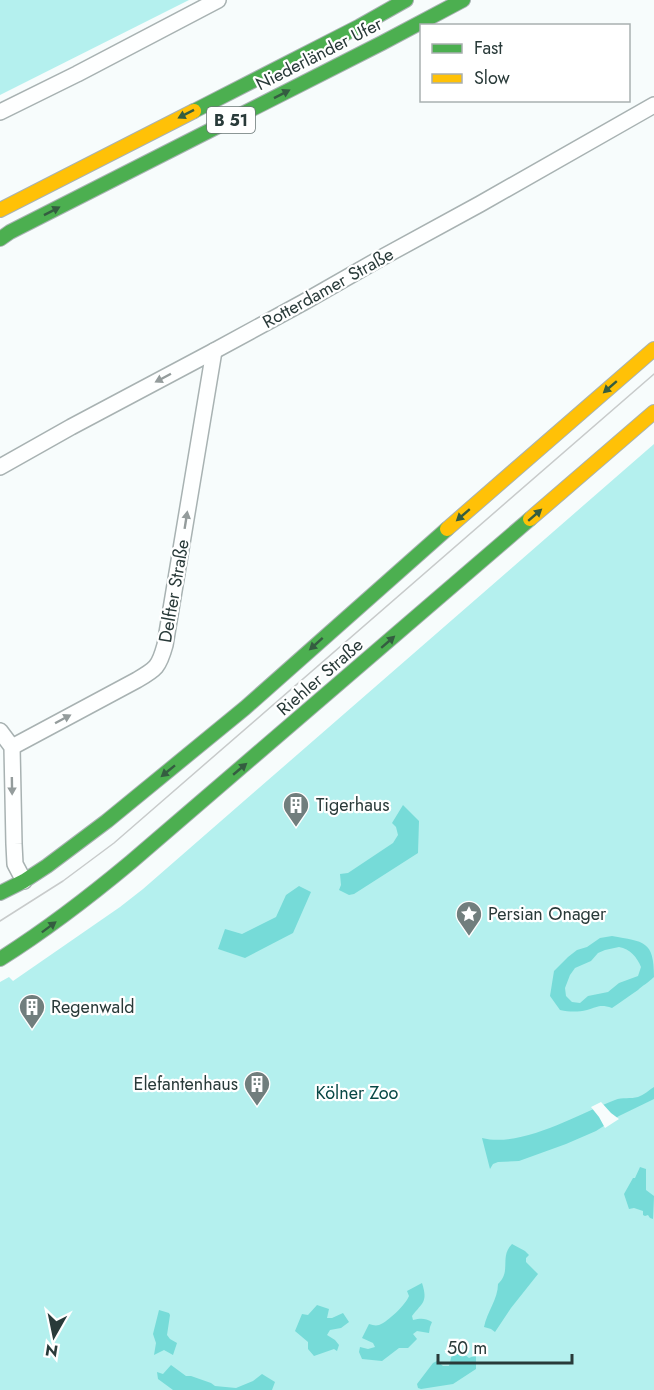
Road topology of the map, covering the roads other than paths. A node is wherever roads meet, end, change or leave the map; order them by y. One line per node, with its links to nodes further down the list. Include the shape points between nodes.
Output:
1 (218, 0): 5 (street)
2 (406, 0): 6 (main road, Niederländer Ufer / B 51, one-way to 6)
3 (463, 0): 7 (main road, Niederländer Ufer / B 51, one-way to 3)
4 (654, 105): 9 (street, Rotterdamer Straße)
5 (0, 112)
6 (0, 210)
7 (0, 238)
8 (654, 349): 14 (main road, Riehler Straße, one-way to 14, via 245,708 107,821)
9 (214, 351): 11 (street, Rotterdamer Straße, one-way to 11); 13 (street, Delfter Straße, one-way to 9, via 152,672 161,661)
10 (654, 412): 16 (main road, Riehler Straße, one-way to 10, via 131,862)
11 (0, 467)
12 (0, 731): 13 (street)
13 (12, 747): 14 (street, one-way to 14, via 14,854)
14 (24, 881): 15 (main road, Riehler Straße)
15 (0, 893)
16 (0, 959)

